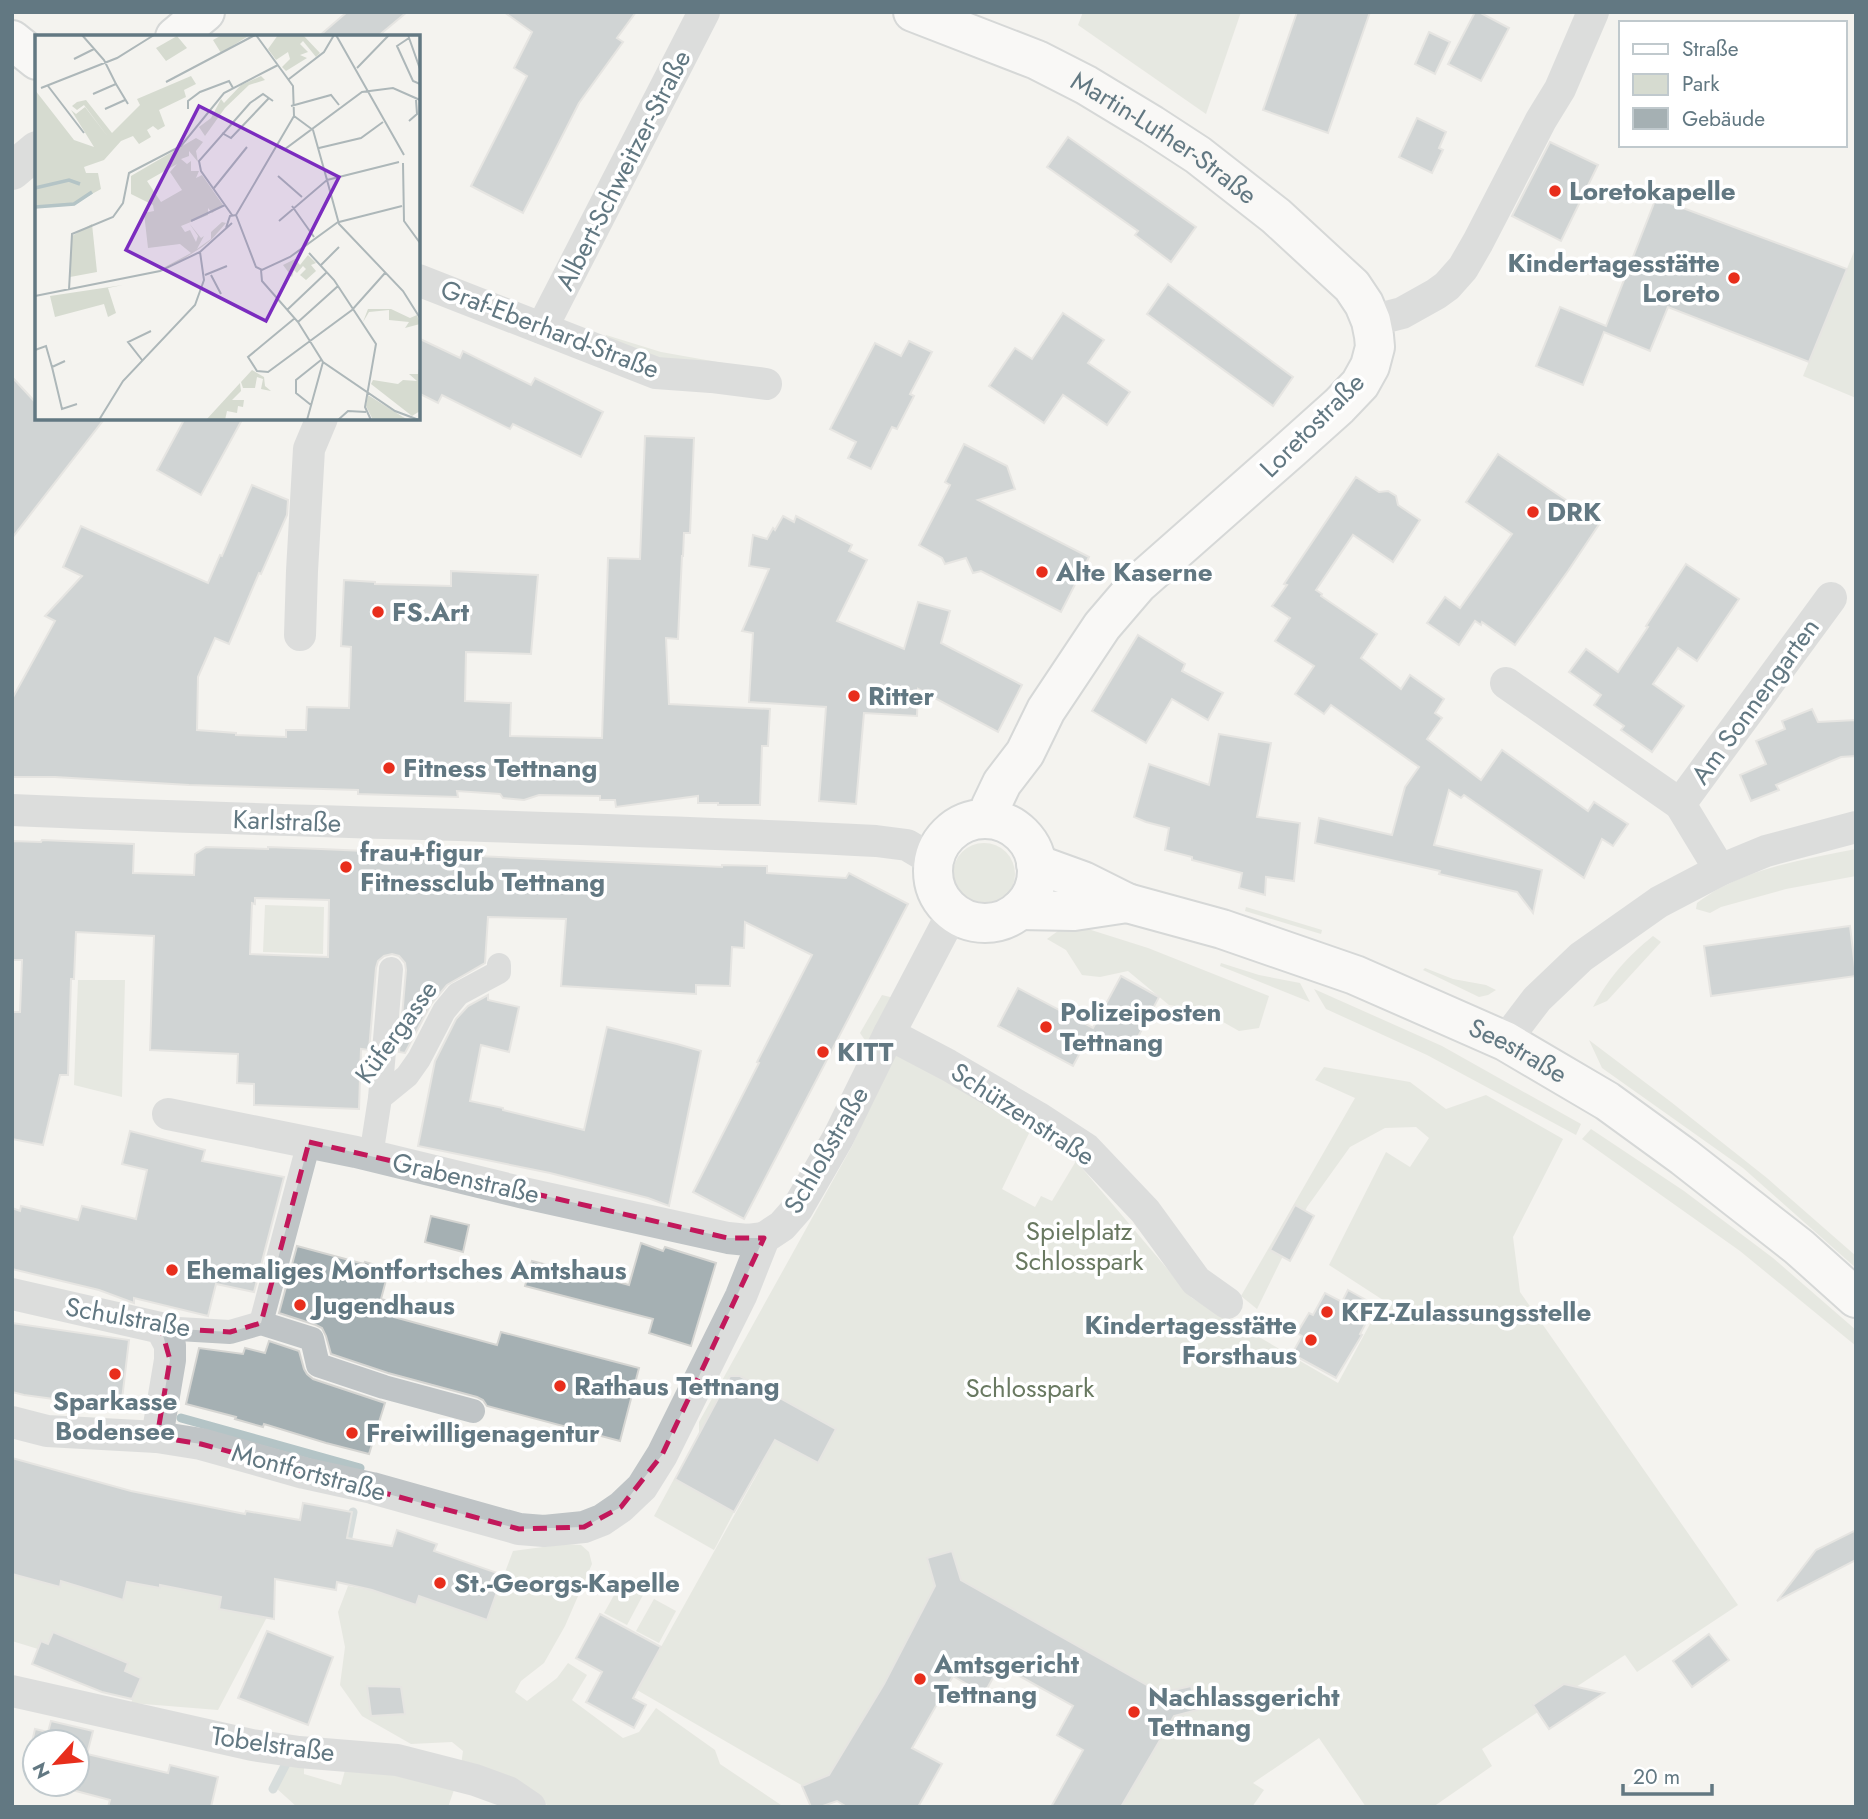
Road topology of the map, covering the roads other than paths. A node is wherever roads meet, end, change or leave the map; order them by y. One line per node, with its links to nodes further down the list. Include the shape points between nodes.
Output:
1 (205, 12): 5 (main road)
2 (704, 12): 12 (street, Albert-Schweitzer-Straße)
3 (913, 12): 11 (main road, Martin-Luther-Straße, via 1037,60 1198,155 1276,216 1352,286)
4 (1592, 12): 11 (street, via 1560,89 1463,268 1436,294 1402,313)
5 (177, 35)
6 (12, 40): 7 (main road)
7 (35, 58)
8 (35, 152): 9 (street)
9 (12, 171)
10 (420, 280): 12 (street, Graf-Eberhard-Straße)
11 (1371, 321): 20 (main road, Loretostraße, via 1375,347 1360,384 1138,584 1088,644 1025,753 1002,783 991,806)
12 (542, 328): 13 (street, Graf-Eberhard-Straße, via 656,373)
13 (766, 384)
14 (321, 420): 16 (street, via 309,449)
15 (1831, 598): 18 (street, Am Sonnengarten)
16 (300, 635)
17 (1506, 683): 18 (street, Am Sonnengarten)
18 (1680, 804): 24 (street, Am Sonnengarten)
19 (12, 810): 22 (street, Karlstraße, via 876,841 907,845)
20 (999, 822): 22 (main road, via 969,822 952,830); 23 (main road, via 1023,836)
21 (1856, 827): 24 (street, via 1766,851)
22 (934, 861): 27 (main road, via 937,889)
23 (1036, 864): 25 (main road, Seestraße); 26 (main road, via 1032,891)
24 (1720, 870): 31 (street, via 1659,902 1581,957 1537,999)
25 (1127, 903): 26 (main road, Seestraße, via 1074,911); 31 (main road, Seestraße, via 1223,929 1345,971)
26 (1019, 910): 27 (main road, via 986,923)
27 (953, 912): 30 (street, Schloßstraße)
28 (499, 965): 32 (street, Küfergasse, via 499,972 458,994 407,1076)
29 (391, 969): 32 (street)
30 (889, 1034): 36 (street, Schloßstraße, via 797,1209); 39 (street, Schützenstraße, via 1086,1149 1145,1211 1196,1281)
31 (1506, 1041): 38 (main road, Seestraße, via 1607,1101 1685,1157)
32 (380, 1098): 35 (street, Küfergasse)
33 (168, 1114): 34 (street, Grabenstraße)
34 (309, 1142): 35 (street, Grabenstraße); 40 (street)
35 (371, 1156): 36 (street, Grabenstraße, via 727,1238)
36 (764, 1238): 45 (street, Schloßstraße, via 741,1296 662,1455 642,1487)
37 (12, 1294): 41 (street, Schulstraße)
38 (1856, 1298)
39 (1227, 1303)
40 (261, 1323): 41 (street, Schulstraße, via 230,1332); 42 (street, via 312,1339 318,1365)
41 (160, 1328): 44 (street, via 170,1345 170,1360)
42 (474, 1411)
43 (12, 1422): 44 (street, Montfortstraße, via 47,1431)
44 (157, 1437): 45 (street, Montfortstraße, via 201,1444 519,1529 584,1528)
45 (602, 1520)
46 (12, 1691): 47 (street, Tobelstraße, via 252,1745 397,1760 475,1780)
47 (530, 1807)

